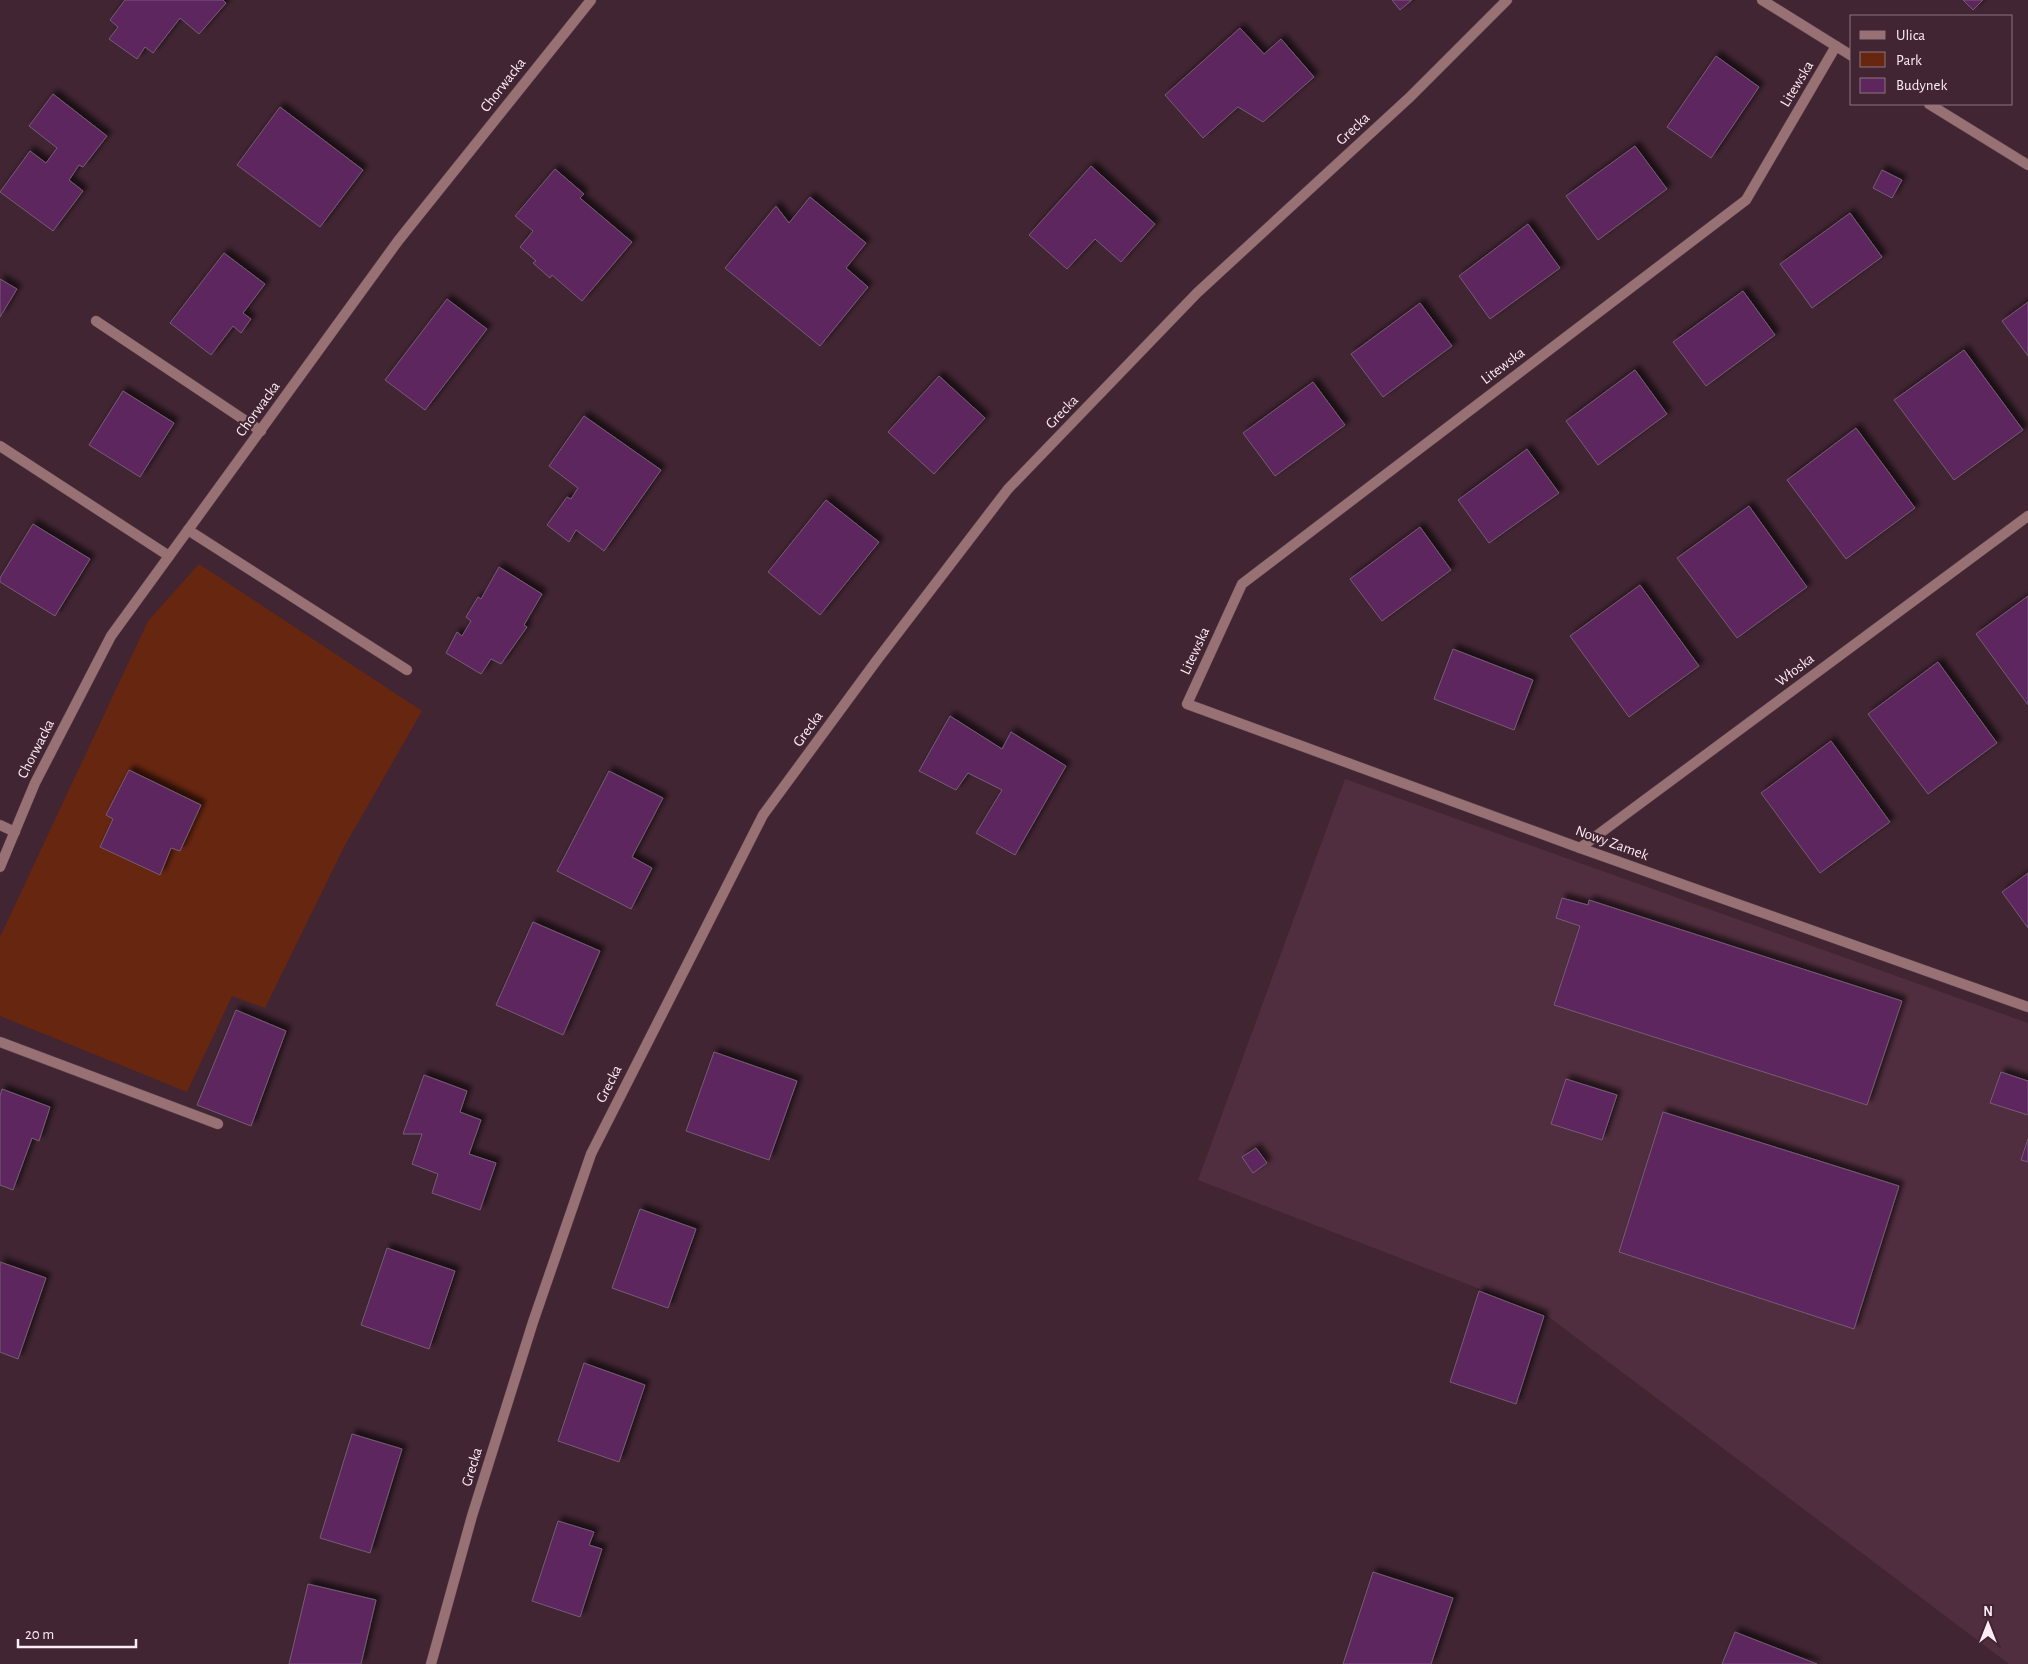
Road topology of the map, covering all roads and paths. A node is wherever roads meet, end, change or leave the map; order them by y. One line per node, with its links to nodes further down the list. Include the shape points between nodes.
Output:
1 (591, 0): 9 (street, Chorwacka, via 398,241)
2 (1507, 0): 23 (street, Grecka, via 1410,97 1197,293 1008,489 763,815 591,1154 533,1322 472,1516)
3 (1762, 0): 4 (street)
4 (1836, 46): 5 (street); 15 (street, Litewska, via 1746,200 1242,584)
5 (1850, 55)
6 (1931, 105): 7 (street)
7 (2028, 166)
8 (96, 321): 9 (street)
9 (261, 430): 12 (street, Chorwacka)
10 (0, 446): 13 (street)
11 (2028, 516): 18 (street, Włoska)
12 (188, 530): 13 (street, Chorwacka); 14 (street)
13 (169, 556): 17 (street, Chorwacka, via 111,636 35,783)
14 (407, 670)
15 (1187, 704): 18 (street, Nowy Zamek)
16 (0, 825): 17 (street)
17 (15, 832): 19 (street, Chorwacka)
18 (1580, 848): 20 (street, Nowy Zamek)
19 (0, 867)
20 (2028, 1007)
21 (0, 1042): 22 (street)
22 (218, 1124)
23 (431, 1664)

